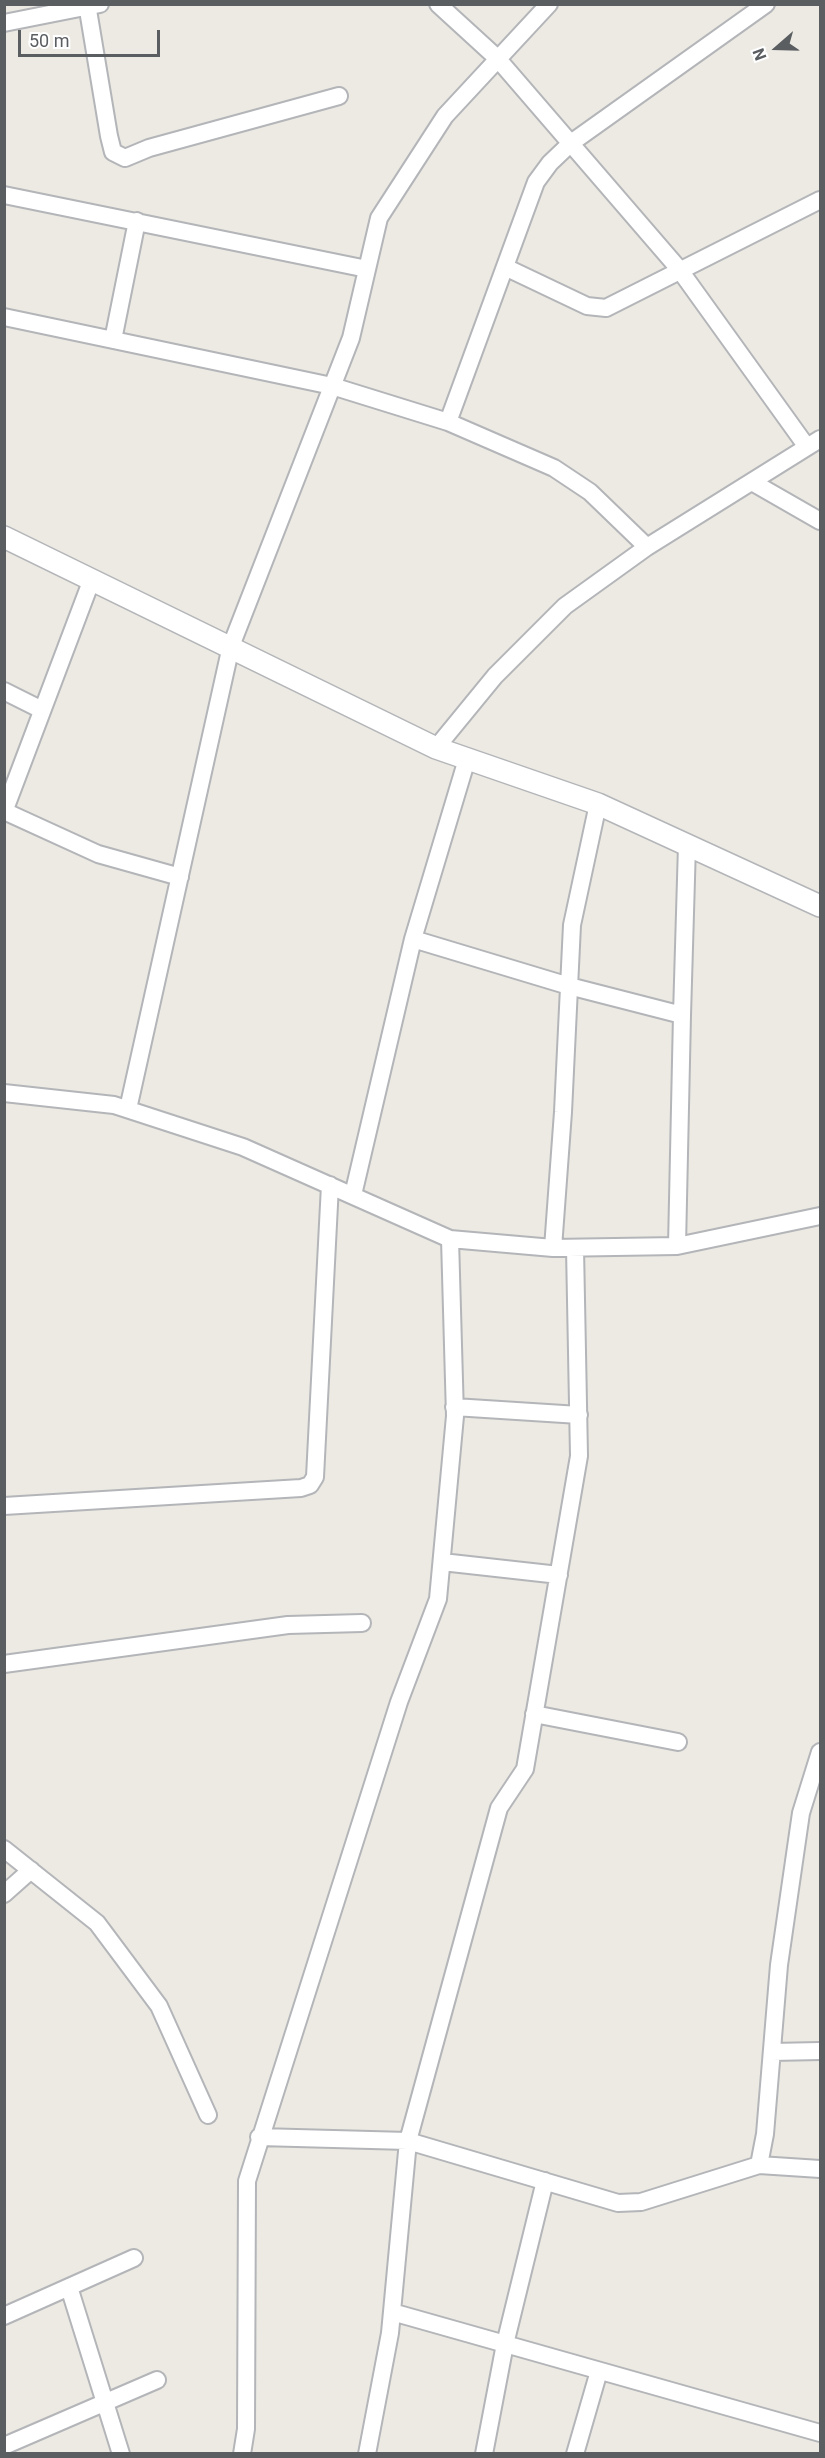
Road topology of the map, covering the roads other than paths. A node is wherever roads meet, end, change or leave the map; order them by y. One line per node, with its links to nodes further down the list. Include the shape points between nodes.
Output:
1 (438, 4): 6 (street)
2 (549, 4): 6 (street)
3 (766, 4): 8 (street)
4 (92, 5): 5 (street); 7 (street, via 109,136 113,152 124,158)
5 (4, 23)
6 (497, 58): 8 (street); 13 (street, via 445,116 379,218)
7 (339, 96)
8 (571, 142): 12 (street, via 536,182); 14 (street)
9 (4, 195): 11 (street)
10 (820, 200): 14 (street)
11 (137, 220): 13 (street); 16 (street)
12 (505, 267): 14 (street, via 587,306 606,308); 18 (street)
13 (367, 269): 17 (street, via 351,338)
14 (679, 269): 19 (street)
15 (4, 317): 16 (street)
16 (113, 340): 17 (street)
17 (332, 386): 18 (street); 25 (street)
18 (448, 422): 23 (street, via 554,468 590,492)
19 (814, 443): 20 (street)
20 (752, 482): 21 (street); 23 (street)
21 (820, 521)
22 (4, 537): 24 (street)
23 (647, 547): 28 (street, via 565,606 495,676)
24 (92, 579): 25 (street); 27 (street)
25 (231, 646): 28 (street); 33 (street)
26 (4, 692): 27 (street)
27 (42, 710): 31 (street)
28 (436, 748): 29 (street)
29 (467, 759): 30 (street); 35 (street)
30 (598, 804): 32 (street); 36 (street, via 572,925)
31 (5, 811): 33 (street, via 98,854)
32 (687, 845): 34 (street); 37 (street)
33 (180, 877): 39 (street)
34 (820, 906)
35 (413, 939): 36 (street); 41 (street)
36 (569, 986): 37 (street); 45 (street)
37 (682, 1015): 44 (street)
38 (4, 1093): 39 (street)
39 (128, 1109): 40 (street, via 243,1147)
40 (330, 1185): 41 (street); 49 (street, via 315,1477 310,1485)
41 (353, 1196): 43 (street)
42 (820, 1216): 44 (street)
43 (450, 1239): 45 (street); 47 (street)
44 (677, 1246): 46 (street)
45 (553, 1248): 46 (street)
46 (575, 1248): 48 (street)
47 (454, 1407): 48 (street); 50 (street)
48 (579, 1415): 51 (street, via 579,1456)
49 (4, 1506)
50 (442, 1562): 51 (street); 63 (street, via 438,1599 399,1702)
51 (559, 1575): 54 (street)
52 (362, 1623): 53 (street, via 288,1625)
53 (4, 1664)
54 (534, 1714): 55 (street); 64 (street, via 525,1769 499,1808)
55 (678, 1743)
56 (820, 1752): 61 (street, via 801,1813 779,1965)
57 (4, 1850): 58 (street)
58 (31, 1870): 59 (street); 62 (street, via 98,1923 159,2006)
59 (4, 1894)
60 (820, 2051): 61 (street)
61 (772, 2052): 65 (street)
62 (208, 2115)
63 (259, 2137): 64 (street); 79 (street, via 247,2181 246,2429)
64 (408, 2140): 67 (street); 70 (street)
65 (759, 2165): 66 (street); 67 (street, via 641,2202 618,2203)
66 (820, 2169)
67 (544, 2181): 72 (street)
68 (134, 2258): 69 (street)
69 (69, 2287): 71 (street); 75 (street)
70 (392, 2312): 72 (street); 80 (street)
71 (4, 2316)
72 (505, 2344): 73 (street); 81 (street)
73 (599, 2370): 76 (street); 82 (street)
74 (157, 2380): 75 (street)
75 (105, 2404): 77 (street); 78 (street)
76 (820, 2433)
77 (4, 2446)
78 (121, 2454)
79 (242, 2454)
80 (367, 2454)
81 (484, 2454)
82 (575, 2454)

